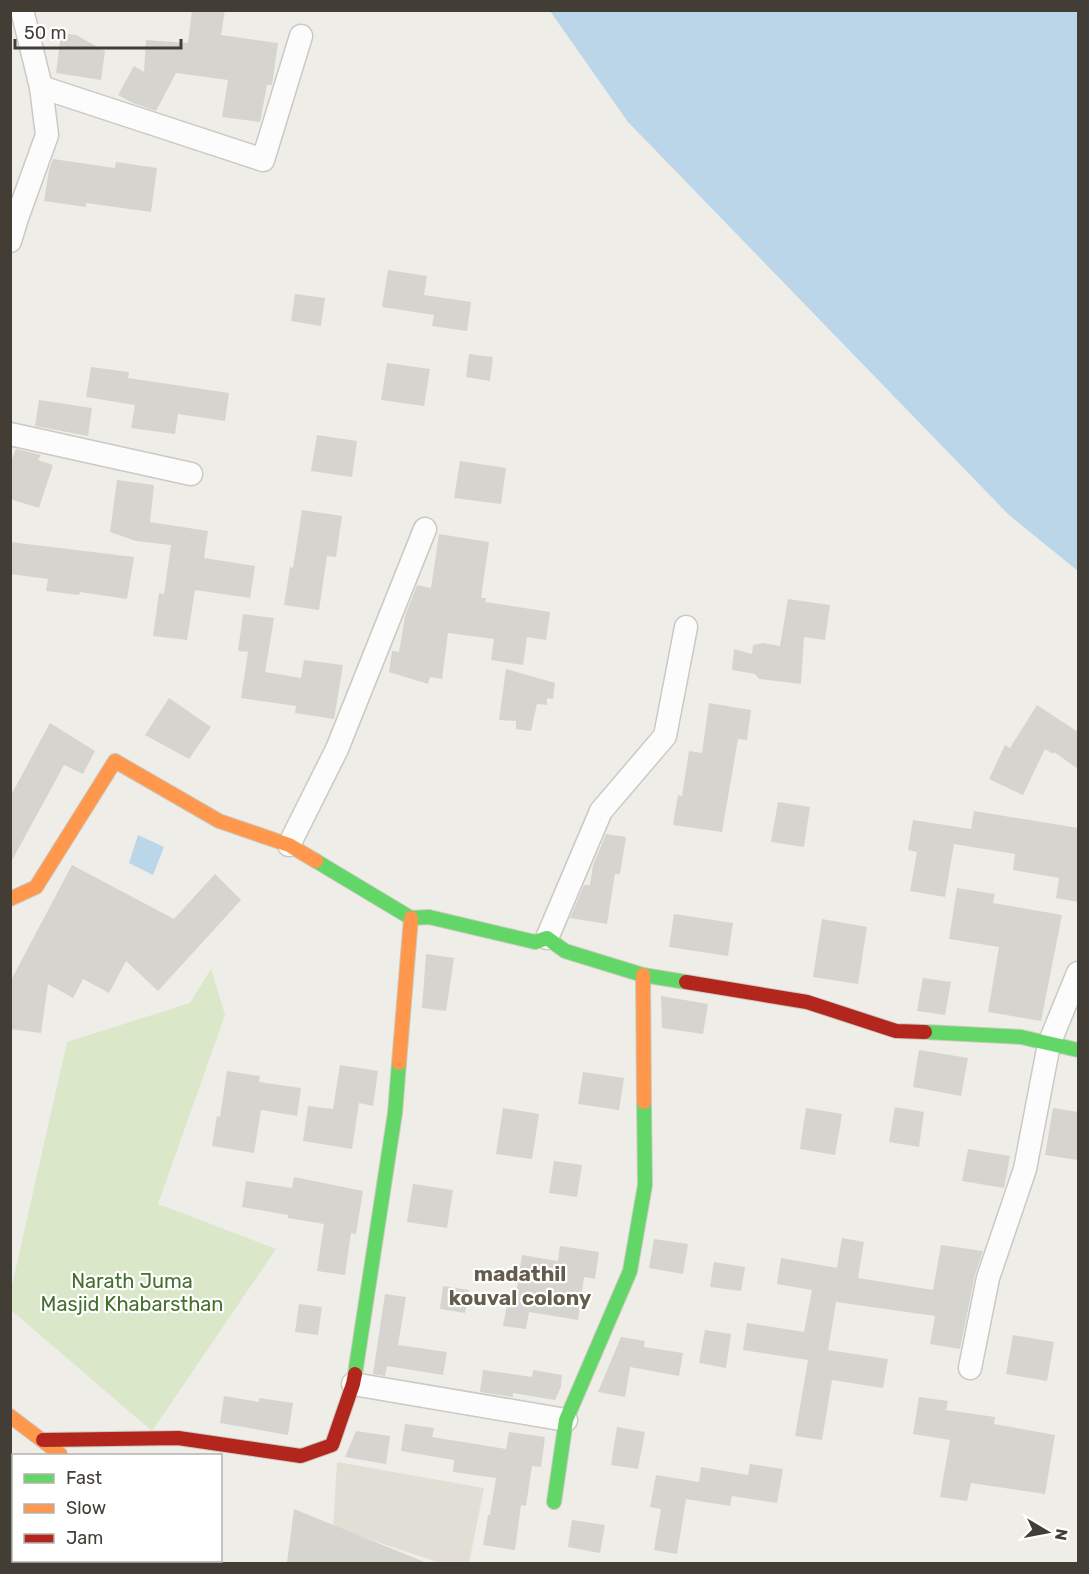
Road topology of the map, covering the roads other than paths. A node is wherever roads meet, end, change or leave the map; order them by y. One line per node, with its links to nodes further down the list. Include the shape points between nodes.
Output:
1 (22, 10): 3 (street)
2 (301, 36): 3 (street, via 264,160)
3 (41, 87): 4 (street, via 47,135)
4 (10, 241)
5 (10, 434): 6 (street)
6 (191, 474)
7 (425, 529): 9 (street, via 337,749)
8 (686, 627): 12 (street, via 665,736 601,811)
9 (289, 845): 10 (street, via 219,821 115,761 36,887); 11 (street)
10 (10, 899)
11 (411, 918): 12 (street, via 429,917 535,942); 18 (street, via 395,1113)
12 (547, 938): 14 (street, via 565,951)
13 (1078, 973): 15 (street)
14 (643, 975): 15 (street, via 807,1002 896,1031 1021,1037); 20 (street, via 645,1185 630,1271)
15 (1049, 1044): 16 (street); 17 (street, via 1025,1168 988,1278)
16 (1078, 1050)
17 (970, 1368)
18 (353, 1384): 20 (street); 21 (street, via 332,1445 301,1456 178,1438)
19 (10, 1416): 21 (street)
20 (566, 1420): 23 (street)
21 (43, 1440): 22 (street)
22 (61, 1454)
23 (554, 1502)

